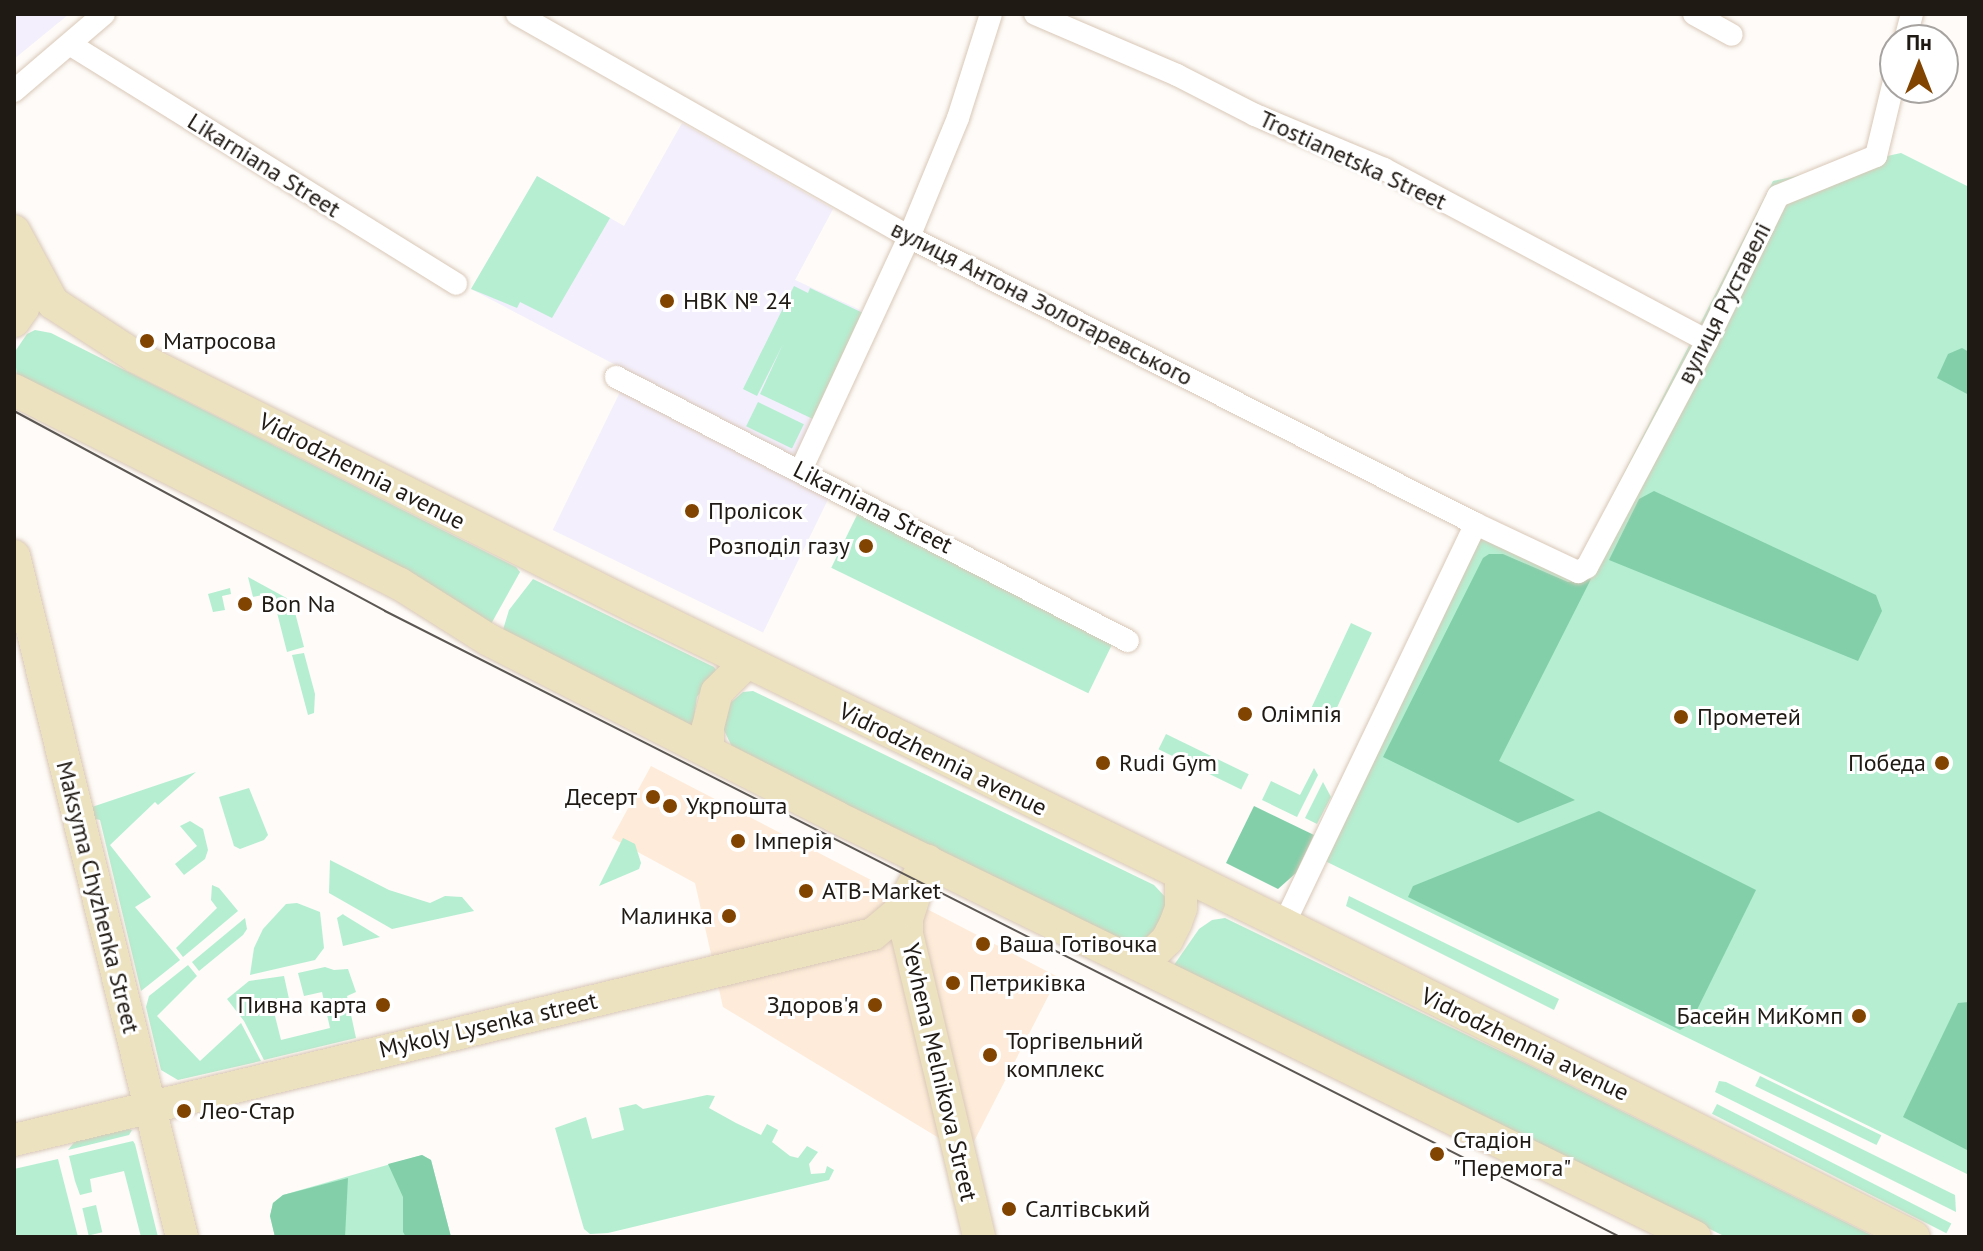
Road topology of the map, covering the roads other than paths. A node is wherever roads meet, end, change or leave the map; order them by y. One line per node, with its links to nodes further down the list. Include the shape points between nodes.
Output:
1 (104, 14): 7 (street)
2 (517, 14): 11 (street, вулиця Антона Золотаревського)
3 (991, 14): 11 (street, via 958,118)
4 (1035, 14): 14 (street, Trostianetska Street, via 1384,169)
5 (1694, 14): 6 (street)
6 (1732, 35)
7 (71, 45): 8 (street); 12 (street, Likarniana Street)
8 (14, 91)
9 (1889, 104): 14 (street, вулиця Руставелі, via 1876,156 1778,196)
10 (16, 234): 13 (main road, via 26,276 23,308); 23 (main road, Vidrodzhennia avenue, via 53,303 117,346)
11 (909, 237): 17 (street); 18 (street, вулиця Антона Золотаревського)
12 (456, 284)
13 (14, 321)
14 (1707, 341): 20 (street, вулиця Руставелі, via 1587,567)
15 (616, 377): 17 (street, Likarniana Street)
16 (14, 390): 24 (main road, via 400,584 489,640)
17 (801, 470): 22 (street, Likarniana Street)
18 (1476, 524): 20 (street, вулиця Антона Золотаревського); 27 (street)
19 (14, 556): 21 (main road, Maksyma Chyzhenka Street)
20 (1578, 572)
21 (23, 636): 31 (main road, Maksyma Chyzhenka Street)
22 (1128, 641)
23 (747, 662): 24 (main road, via 717,692); 26 (main road, Vidrodzhennia avenue)
24 (708, 751): 25 (main road)
25 (927, 861): 28 (main road, via 898,913); 29 (main road, Yevhena Melnikova Street, via 907,918); 30 (main road)
26 (1181, 875): 27 (main road, Vidrodzhennia avenue); 30 (main road, via 1176,922 1167,940)
27 (1284, 924): 36 (main road, Vidrodzhennia avenue)
28 (873, 934): 29 (street); 31 (main road, Mykoly Lysenka street)
29 (911, 952): 34 (main road, Yevhena Melnikova Street)
30 (1142, 964): 35 (main road)
31 (151, 1106): 32 (main road, Mykoly Lysenka street); 33 (main road, Maksyma Chyzhenka Street)
32 (14, 1140)
33 (182, 1237)
34 (979, 1237)
35 (1695, 1237)
36 (1914, 1237)

